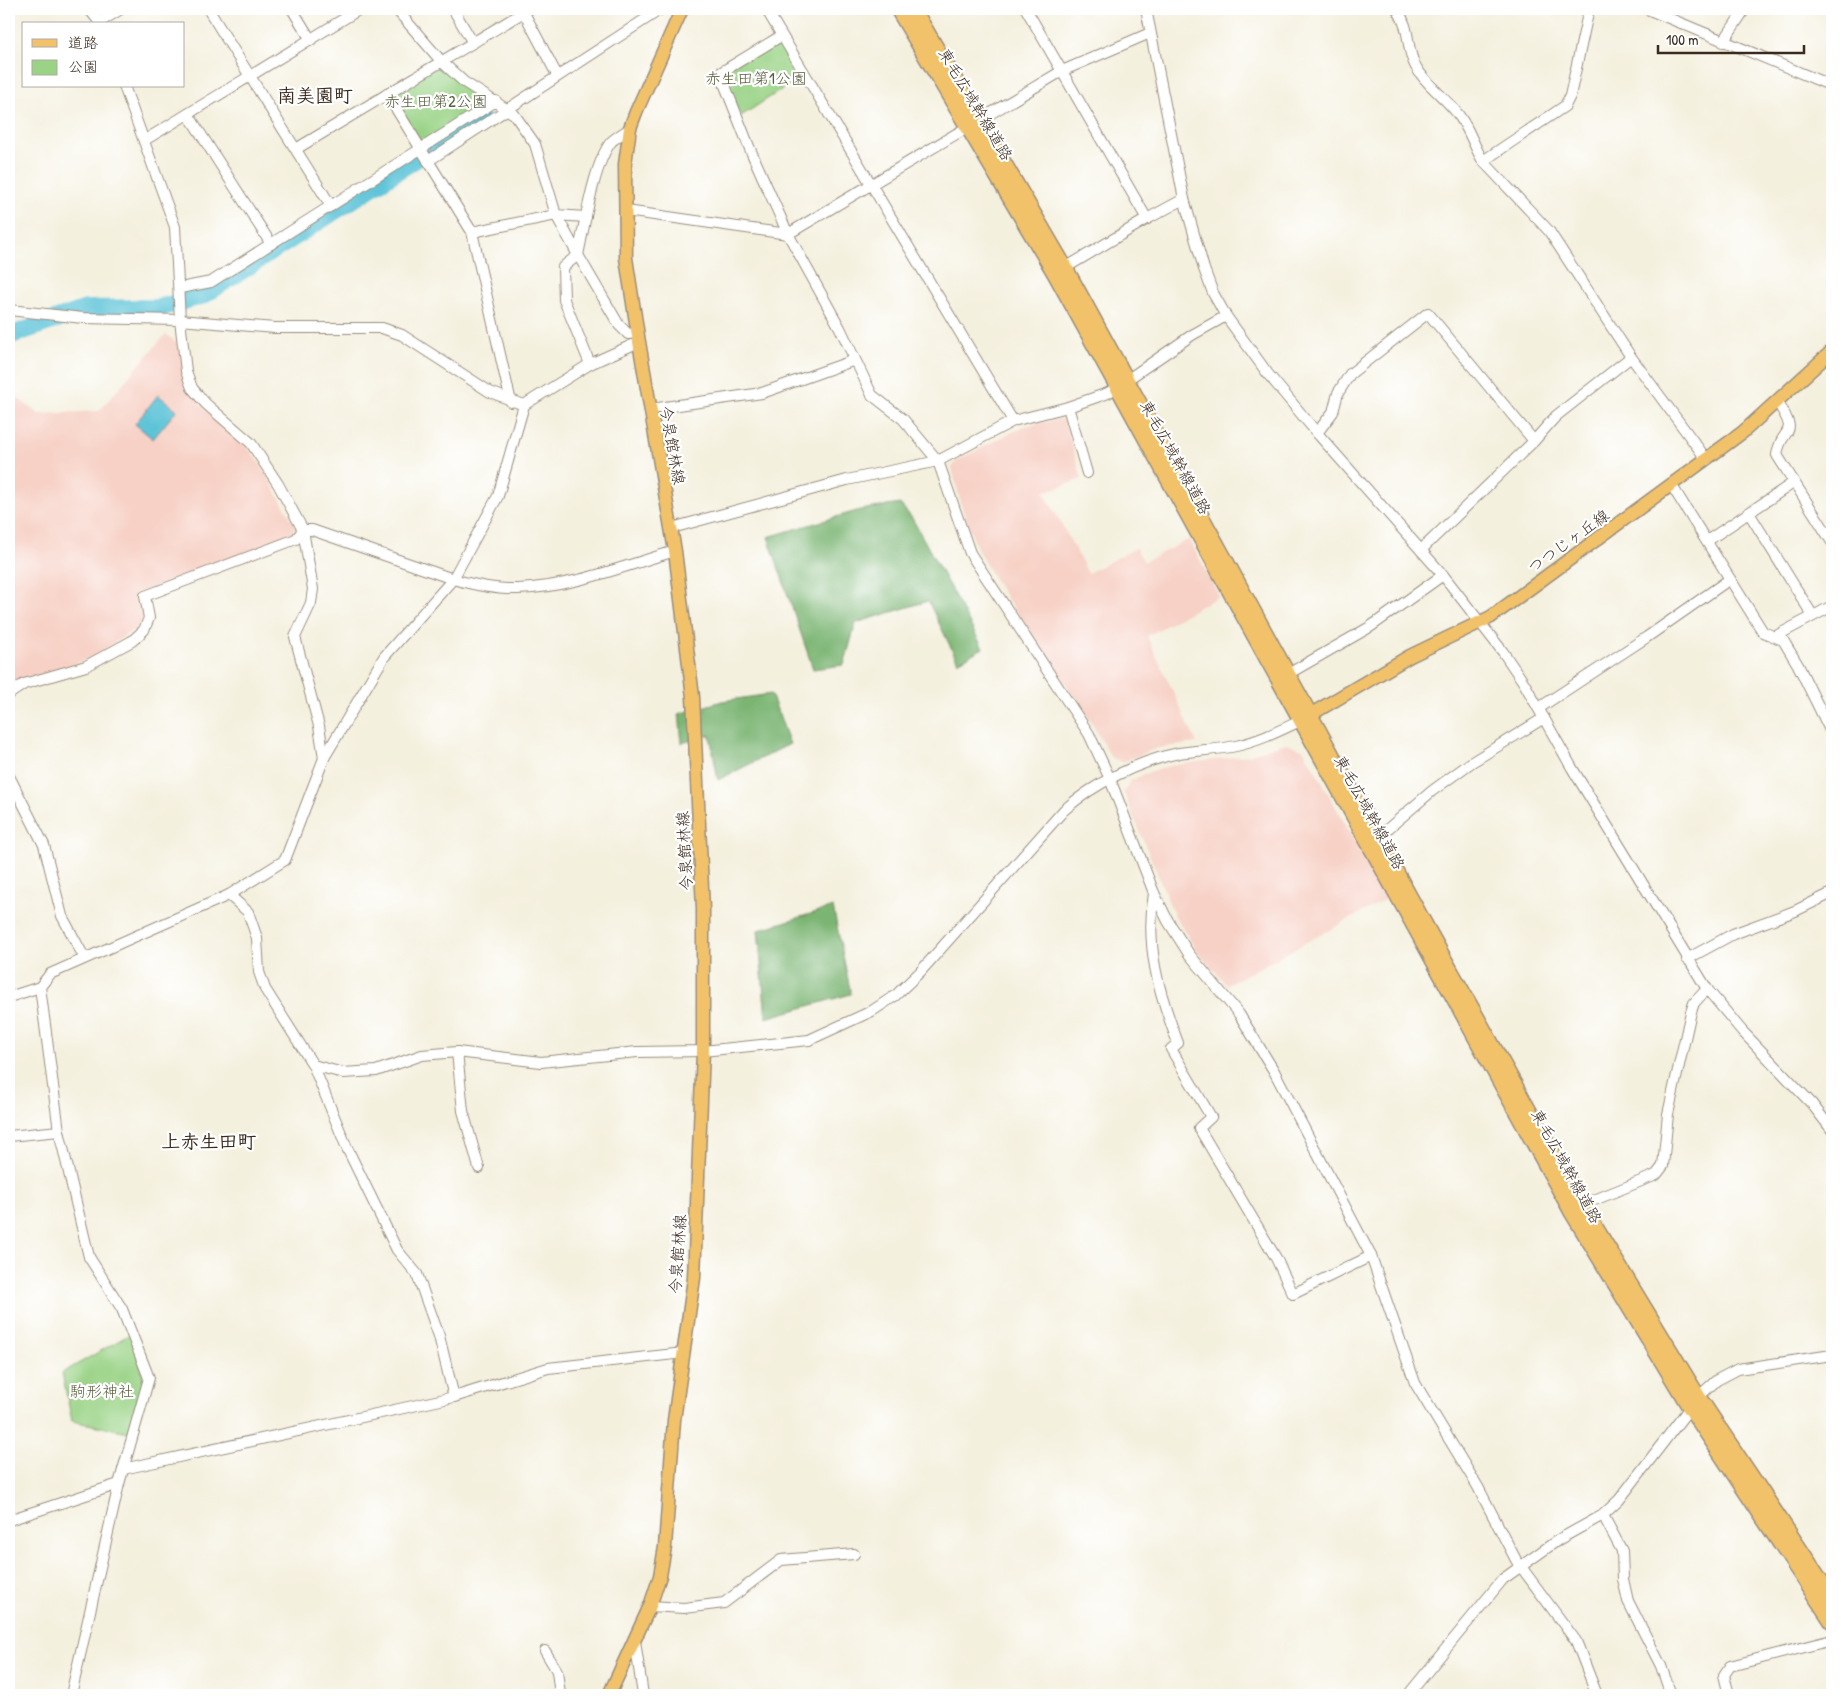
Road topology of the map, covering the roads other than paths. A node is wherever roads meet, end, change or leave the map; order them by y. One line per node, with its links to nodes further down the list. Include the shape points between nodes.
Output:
1 (88, 9): 20 (street)
2 (121, 9): 21 (street)
3 (208, 9): 29 (street)
4 (292, 9): 24 (street)
5 (360, 9): 24 (street)
6 (396, 9): 27 (street)
7 (453, 9): 26 (street)
8 (661, 9): 30 (street)
9 (682, 9): 38 (main road, 今泉館林線)
10 (766, 9): 23 (street)
11 (898, 9): 37 (highway, 東毛広域幹線道路)
12 (913, 9): 37 (highway, 東毛広域幹線道路)
13 (1026, 9): 28 (street)
14 (1146, 9): 22 (street)
15 (1397, 9): 43 (street, via 1404,20 1416,66 1458,114)
16 (1589, 9): 43 (street, via 1565,106)
17 (1647, 9): 25 (street)
18 (1745, 9): 25 (street)
19 (525, 10): 26 (street); 30 (street)
20 (99, 22)
21 (102, 22)
22 (1150, 33): 28 (street); 45 (street)
23 (781, 36): 44 (street); 52 (street, via 720,73)
24 (311, 40): 29 (street)
25 (1723, 42): 31 (street)
26 (473, 43): 27 (street)
27 (442, 62): 33 (street); 34 (street, via 464,82)
28 (1062, 71): 37 (street); 50 (street)
29 (250, 75): 36 (street); 40 (street)
30 (557, 76): 35 (street)
31 (1832, 86)
32 (125, 88): 39 (street)
33 (387, 94): 40 (street); 41 (street)
34 (496, 101): 35 (street); 41 (street)
35 (507, 109): 42 (street); 48 (street, via 535,144)
36 (188, 114): 39 (street); 53 (street)
37 (974, 124): 44 (street); 55 (highway, 東毛広域幹線道路)
38 (630, 128): 47 (main road, 今泉館林線, via 625,164); 49 (street, via 611,142 606,150)
39 (145, 140): 56 (street, via 175,227)
40 (296, 150): 46 (street)
41 (421, 151): 42 (street); 46 (street)
42 (428, 161): 51 (street)
43 (1483, 161): 62 (street, via 1549,231)
44 (871, 186): 52 (street); 71 (street)
45 (1184, 199): 50 (street); 58 (street, via 1204,269)
46 (331, 206): 53 (street)
47 (626, 211): 52 (street); 60 (main road, 今泉館林線, via 626,258)
48 (556, 215): 49 (street); 51 (street); 54 (street)
49 (586, 217): 54 (street)
50 (1147, 219): 55 (street)
51 (472, 232): 66 (street)
52 (788, 234): 63 (street)
53 (271, 244): 56 (street, via 211,282)
54 (578, 255): 60 (street, via 619,325); 64 (street, via 563,267 564,300)
55 (1060, 270): 65 (highway, 東毛広域幹線道路)
56 (180, 288): 59 (street)
57 (9, 310): 59 (street, via 83,318)
58 (1226, 316): 65 (street); 72 (street)
59 (180, 320): 66 (street, via 276,328 382,328 402,335); 81 (street, via 186,371 192,388 251,443)
60 (638, 338): 64 (street); 70 (main road, 今泉館林線)
61 (1832, 351): 67 (main road, つつじヶ丘線)
62 (1630, 357): 73 (street, via 1556,416); 74 (street)
63 (855, 360): 70 (street, via 762,393); 75 (street, via 872,395 903,420)
64 (590, 364): 68 (street)
65 (1123, 383): 69 (street); 93 (highway, 東毛広域幹線道路); 96 (highway, 東毛広域幹線道路)
66 (511, 402): 68 (street)
67 (1778, 402): 74 (main road, つつじヶ丘線); 77 (street, via 1790,428 1777,455)
68 (524, 405): 87 (street, via 498,496)
69 (1068, 407): 71 (street); 76 (street)
70 (650, 409): 80 (main road, 今泉館林線)
71 (1013, 421): 75 (street)
72 (1317, 433): 73 (street, via 1333,412 1338,392 1350,374 1428,313); 85 (street)
73 (1534, 441): 85 (street)
74 (1707, 460): 78 (main road, つつじヶ丘線)
75 (938, 461): 80 (street, via 847,480); 101 (street, via 970,553 1084,725)
76 (1086, 473)
77 (1793, 483): 79 (street); 83 (street)
78 (1672, 486): 82 (street); 91 (main road, つつじヶ丘線)
79 (1749, 513): 82 (street); 90 (street)
80 (672, 528): 84 (main road, 今泉館林線)
81 (303, 530): 87 (street, via 312,530); 94 (street, via 296,540 145,596 149,618 144,630 132,640 86,666 24,684); 99 (street, via 314,589 295,636 319,726)
82 (1707, 540): 88 (street)
83 (1832, 542)
84 (676, 550): 87 (street, via 582,579 518,589); 112 (main road, 今泉館林線, via 693,698 703,909)
85 (1421, 550): 86 (street)
86 (1443, 575): 91 (street); 93 (street, via 1370,627)
87 (453, 579): 99 (street, via 384,657)
88 (1730, 579): 92 (street, via 1763,632); 95 (street)
89 (1832, 606): 90 (street)
90 (1813, 616): 92 (street)
91 (1481, 623): 95 (street); 96 (main road, つつじヶ丘線, via 1410,656)
92 (1776, 636): 98 (street, via 1783,640 1798,665)
93 (1288, 674): 96 (highway, 東毛広域幹線道路)
94 (9, 694)
95 (1539, 708): 97 (street)
96 (1305, 718): 101 (street, via 1276,733 1235,746 1164,757); 102 (highway, 東毛広域幹線道路); 119 (highway, 東毛広域幹線道路)
97 (1544, 718): 102 (street, via 1472,762); 107 (street)
98 (1832, 734)
99 (324, 758): 105 (street, via 285,860)
100 (9, 776): 106 (street, via 44,845 62,916)
101 (1110, 779): 103 (street); 112 (street, via 1078,797 1064,810 896,995 872,1011 809,1040)
102 (1377, 838): 119 (highway, 東毛広域幹線道路)
103 (1154, 893): 120 (street, via 1178,939 1257,1041); 120 (street, via 1150,928 1160,995 1178,1043 1171,1049 1211,1117 1199,1128 1276,1258 1293,1294)
104 (1832, 893): 107 (street, via 1733,934)
105 (229, 895): 106 (street); 113 (street, via 248,912 257,938 265,989)
106 (84, 957): 108 (street, via 50,974)
107 (1687, 959): 109 (street)
108 (40, 987): 110 (street); 116 (street)
109 (1707, 990): 114 (street, via 1742,1031); 119 (street, via 1694,1003 1691,1012 1668,1114 1663,1166 1656,1175)
110 (9, 997)
111 (457, 1052): 112 (street, via 541,1062 637,1052); 113 (street, via 422,1055 376,1071 343,1072); 118 (street, via 464,1111)
112 (703, 1052): 121 (main road, 今泉館林線, via 694,1278)
113 (312, 1065): 123 (street, via 347,1148 397,1250 417,1274 440,1336)
114 (1828, 1115): 115 (street)
115 (1832, 1130)
116 (59, 1131): 117 (street); 125 (street, via 89,1257 122,1309 149,1378)
117 (9, 1136)
118 (479, 1168)
119 (1576, 1208): 124 (highway, 東毛広域幹線道路)
120 (1371, 1256): 130 (street, via 1415,1383)
121 (684, 1354): 123 (street, via 548,1368); 132 (main road, 今泉館林線, via 670,1462 665,1547)
122 (1832, 1355): 124 (street, via 1738,1369 1717,1380)
123 (454, 1397): 125 (street)
124 (1694, 1402): 127 (street, via 1619,1500); 131 (highway, 東毛広域幹線道路); 133 (highway, 東毛広域幹線道路)
125 (123, 1469): 126 (street)
126 (119, 1484): 128 (street); 137 (street)
127 (1603, 1515): 130 (street); 143 (street, via 1622,1551 1628,1601 1661,1666)
128 (9, 1520)
129 (854, 1554): 132 (street, via 781,1560 724,1604 684,1608)
130 (1521, 1565): 141 (street, via 1503,1579); 142 (street, via 1576,1641)
131 (1832, 1598)
132 (650, 1606): 135 (main road, 今泉館林線)
133 (1832, 1621)
134 (1832, 1640): 144 (street, via 1730,1666 1724,1675)
135 (635, 1641): 139 (main road, 今泉館林線); 140 (street)
136 (545, 1651): 138 (street, via 557,1671)
137 (71, 1695)
138 (560, 1695)
139 (608, 1695)
140 (643, 1695)
141 (1408, 1695)
142 (1597, 1695)
143 (1671, 1695)
144 (1729, 1695)

